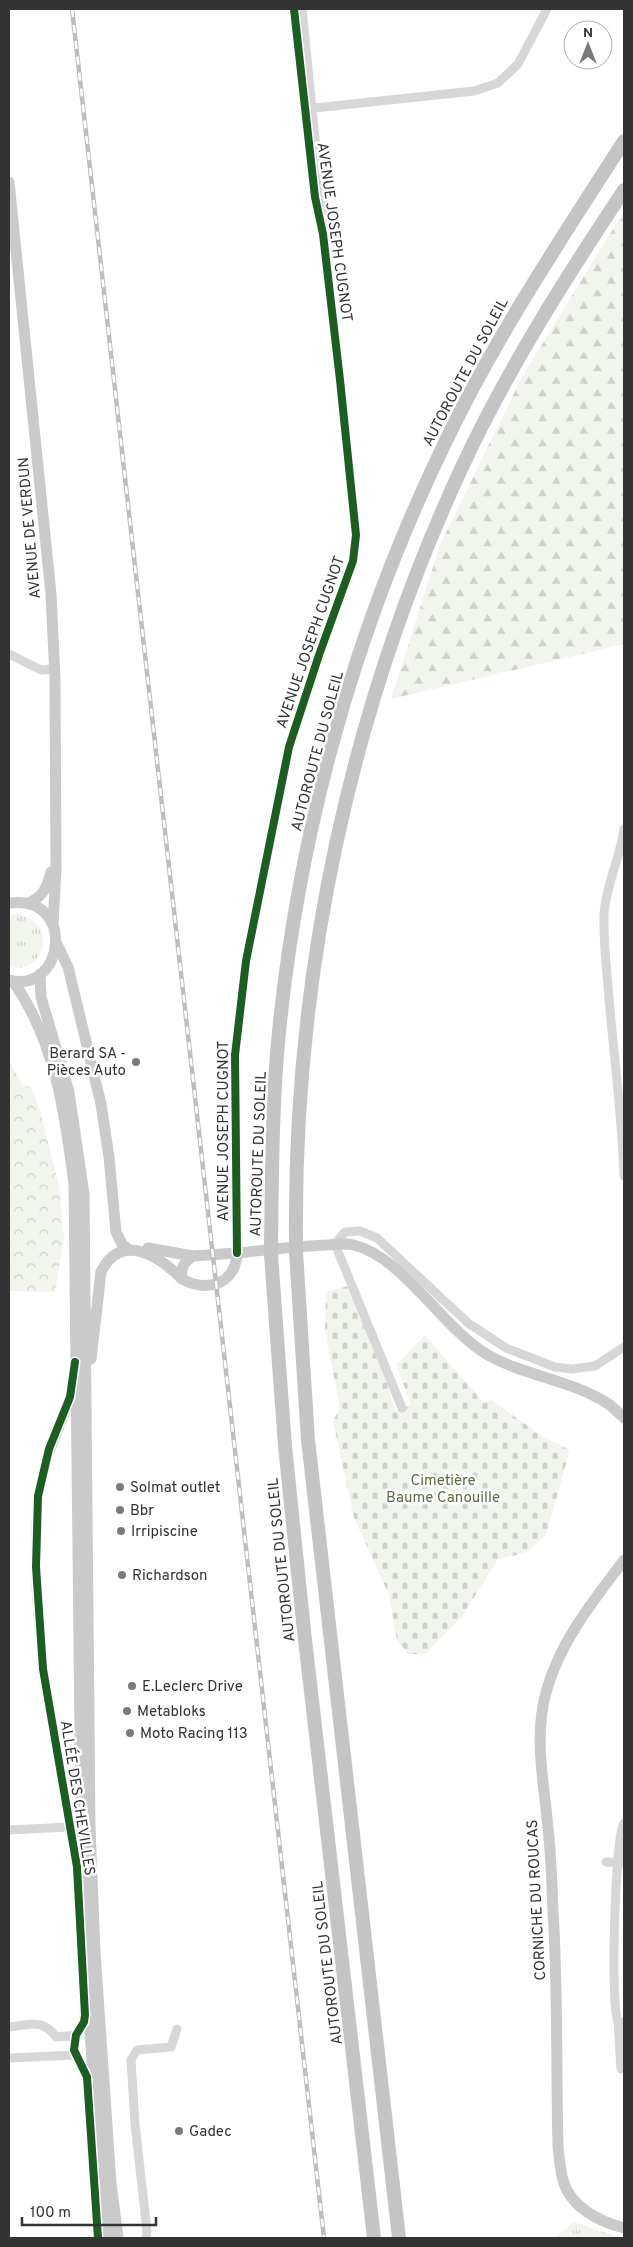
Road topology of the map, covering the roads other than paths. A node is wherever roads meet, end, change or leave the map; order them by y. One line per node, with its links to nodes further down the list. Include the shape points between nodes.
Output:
1 (294, 9): 4 (street, AVENUE JOSEPH CUGNOT)
2 (302, 9): 4 (street, AVENUE JOSEPH CUGNOT)
3 (547, 9): 4 (street, via 518,64 498,83 474,91)
4 (309, 109): 24 (street, AVENUE JOSEPH CUGNOT, via 315,197 323,234 356,536 353,560 289,747 246,961 235,1055)
5 (624, 142): 53 (highway, AUTOROUTE DU SOLEIL, via 534,279 488,361 448,437 398,546 360,652 327,763 298,898 279,1031 272,1138 271,1250 285,1446)
6 (9, 182): 9 (main road, AVENUE DE VERDUN, via 42,494)
7 (624, 190): 54 (highway, via 562,284 508,378 462,465 420,563 380,677 328,879 299,1102 296,1247 308,1440)
8 (9, 654): 9 (street, via 41,670)
9 (54, 670): 11 (main road, AVENUE DE VERDUN)
10 (624, 829): 20 (street, via 622,847 606,893 604,914)
11 (55, 843): 13 (main road, via 46,889 42,896); 14 (main road)
12 (9, 902): 13 (main road)
13 (28, 903): 14 (main road, via 47,915)
14 (53, 924): 15 (main road)
15 (56, 944): 16 (main road); 17 (main road)
16 (50, 963): 17 (main road); 18 (main road)
17 (68, 967): 21 (main road, via 101,1104)
18 (40, 974): 19 (main road); 29 (main road, via 41,997 69,1092 84,1194)
19 (11, 980): 28 (main road, via 28,1002 42,1032 65,1121 74,1184)
20 (624, 1176)
21 (115, 1225): 23 (main road, via 118,1238); 25 (main road, via 125,1238 134,1243 158,1251)
22 (335, 1244): 24 (main road); 27 (street, via 345,1232 360,1231 377,1238 468,1323 506,1348 555,1367 595,1366); 30 (street); 31 (main road, via 360,1247 386,1261 486,1354 607,1403)
23 (129, 1250): 26 (main road, via 158,1259); 29 (main road, via 114,1254 101,1272)
24 (236, 1253): 25 (main road); 26 (main road, via 236,1263 224,1282 203,1286)
25 (193, 1256): 26 (main road, via 182,1267)
26 (182, 1279)
27 (624, 1347)
28 (75, 1362): 34 (street, ALLÉE DES CHEVILLES, via 70,1398 49,1449 38,1496 36,1567 43,1669); 50 (main road, via 81,1826 87,1987)
29 (84, 1408): 51 (main road, via 91,1856 111,2183)
30 (402, 1408)
31 (624, 1418)
32 (624, 1560): 48 (main road, CORNICHE DU ROUCAS, via 579,1619 561,1653 547,1689 539,1728 554,1915 558,2146 563,2182 575,2201 590,2215 606,2224)
33 (624, 1823): 37 (street, via 620,1833)
34 (69, 1827): 35 (street); 42 (street, ALLÉE DES CHEVILLES, via 77,1867 84,2015 84,2022)
35 (9, 1830)
36 (606, 1862): 37 (street)
37 (621, 1862): 38 (street)
38 (620, 1934): 39 (street, via 613,1979 615,2008)
39 (621, 2022): 47 (street)
40 (9, 2027): 43 (street, via 44,2024)
41 (177, 2029): 52 (street, via 172,2047 136,2050 131,2060)
42 (76, 2035): 43 (street); 45 (street, ALLÉE DES CHEVILLES)
43 (56, 2036): 44 (street)
44 (62, 2054): 45 (street); 46 (street)
45 (75, 2055): 49 (street, via 87,2077)
46 (9, 2058)
47 (621, 2069)
48 (624, 2228)
49 (98, 2238)
50 (107, 2238)
51 (118, 2238)
52 (146, 2238)
53 (374, 2238)
54 (399, 2238)

